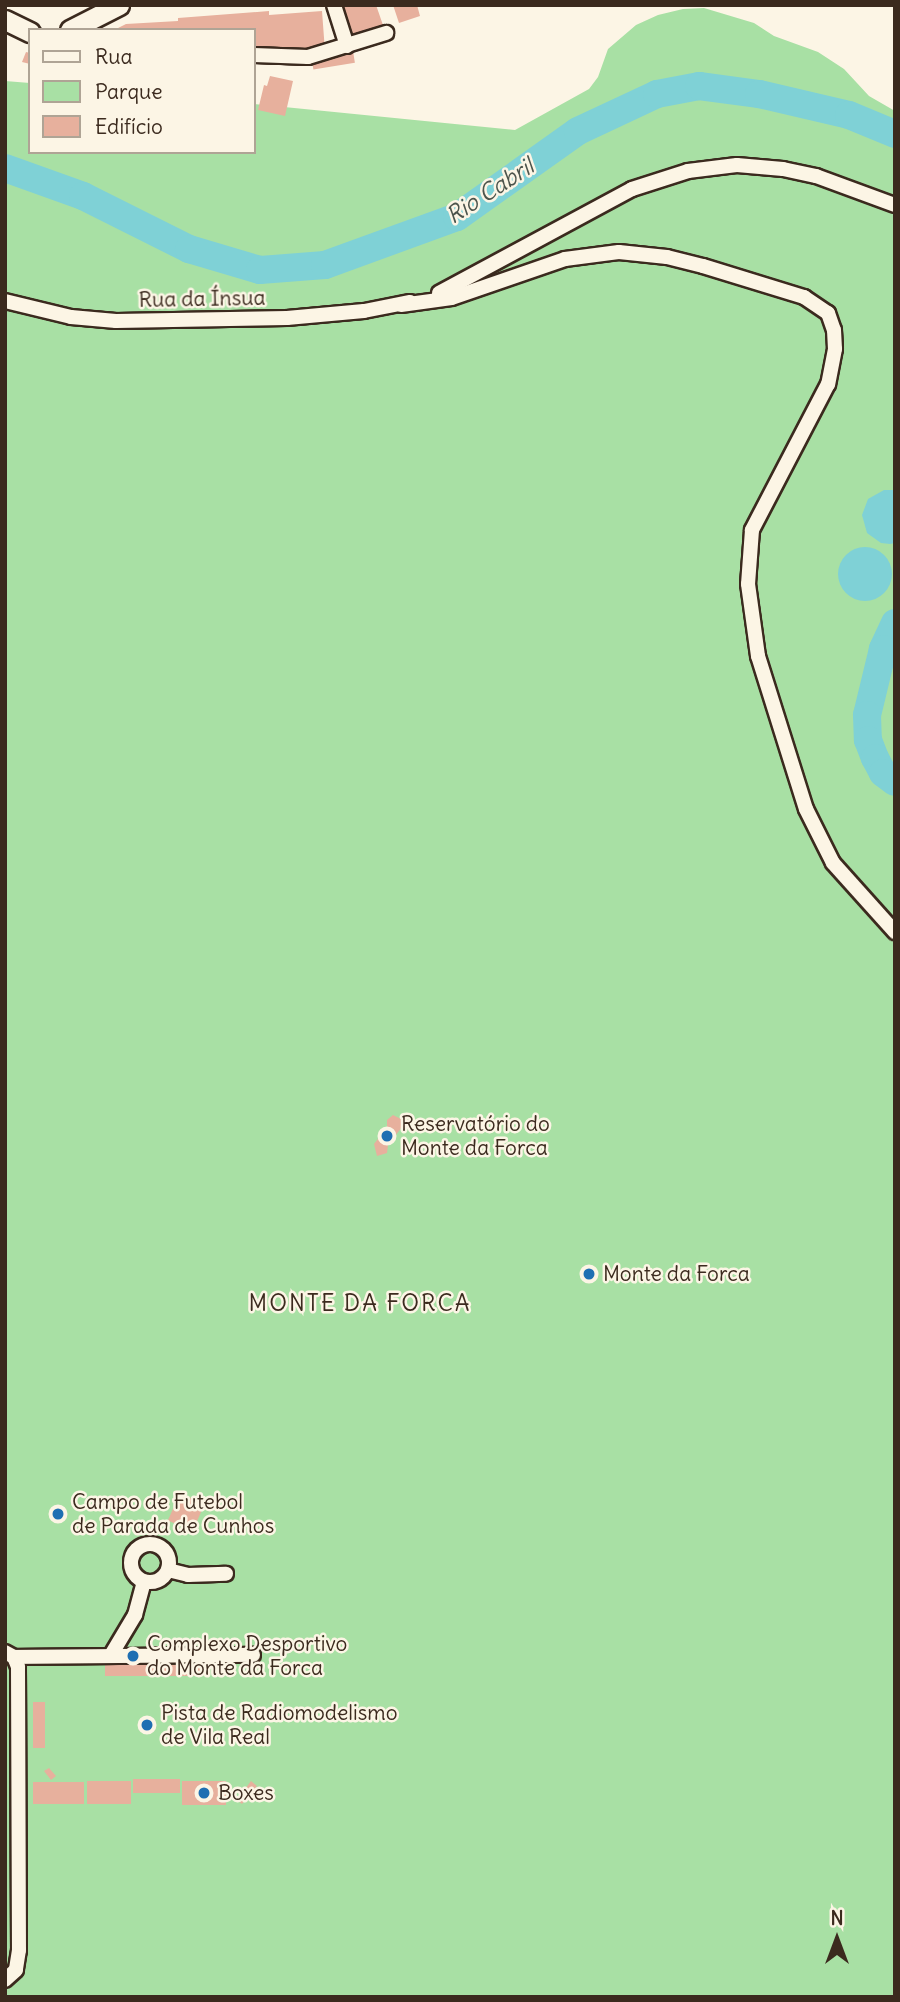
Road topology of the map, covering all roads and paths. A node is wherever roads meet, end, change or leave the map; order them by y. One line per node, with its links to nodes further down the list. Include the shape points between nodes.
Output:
1 (119, 5): 3 (main road)
2 (334, 5): 8 (street)
3 (92, 12): 5 (main road)
4 (5, 20): 6 (main road)
5 (72, 28)
6 (28, 31)
7 (386, 33): 8 (street)
8 (347, 46): 9 (street, via 302,57)
9 (256, 55)
10 (895, 205): 12 (street, via 783,169 737,165 688,171 632,189 464,282)
11 (5, 301): 12 (street, Rua da Ínsua, via 71,317 116,321 286,318)
12 (401, 305): 13 (street, via 452,298 565,258 619,252 703,265 804,297 828,313 835,349 828,384 752,530 748,584 760,663 806,809 833,863)
13 (895, 932)
14 (167, 1570): 15 (street, via 188,1575); 16 (street, via 160,1580); 16 (street, via 166,1552 156,1545 144,1545 134,1552 130,1564 135,1576)
15 (226, 1574)
16 (144, 1581): 18 (street, via 135,1615)
17 (9, 1655): 18 (street); 20 (street, via 18,1667 19,1950 16,1970)
18 (111, 1655): 19 (street)
19 (253, 1655)
20 (5, 1980)

